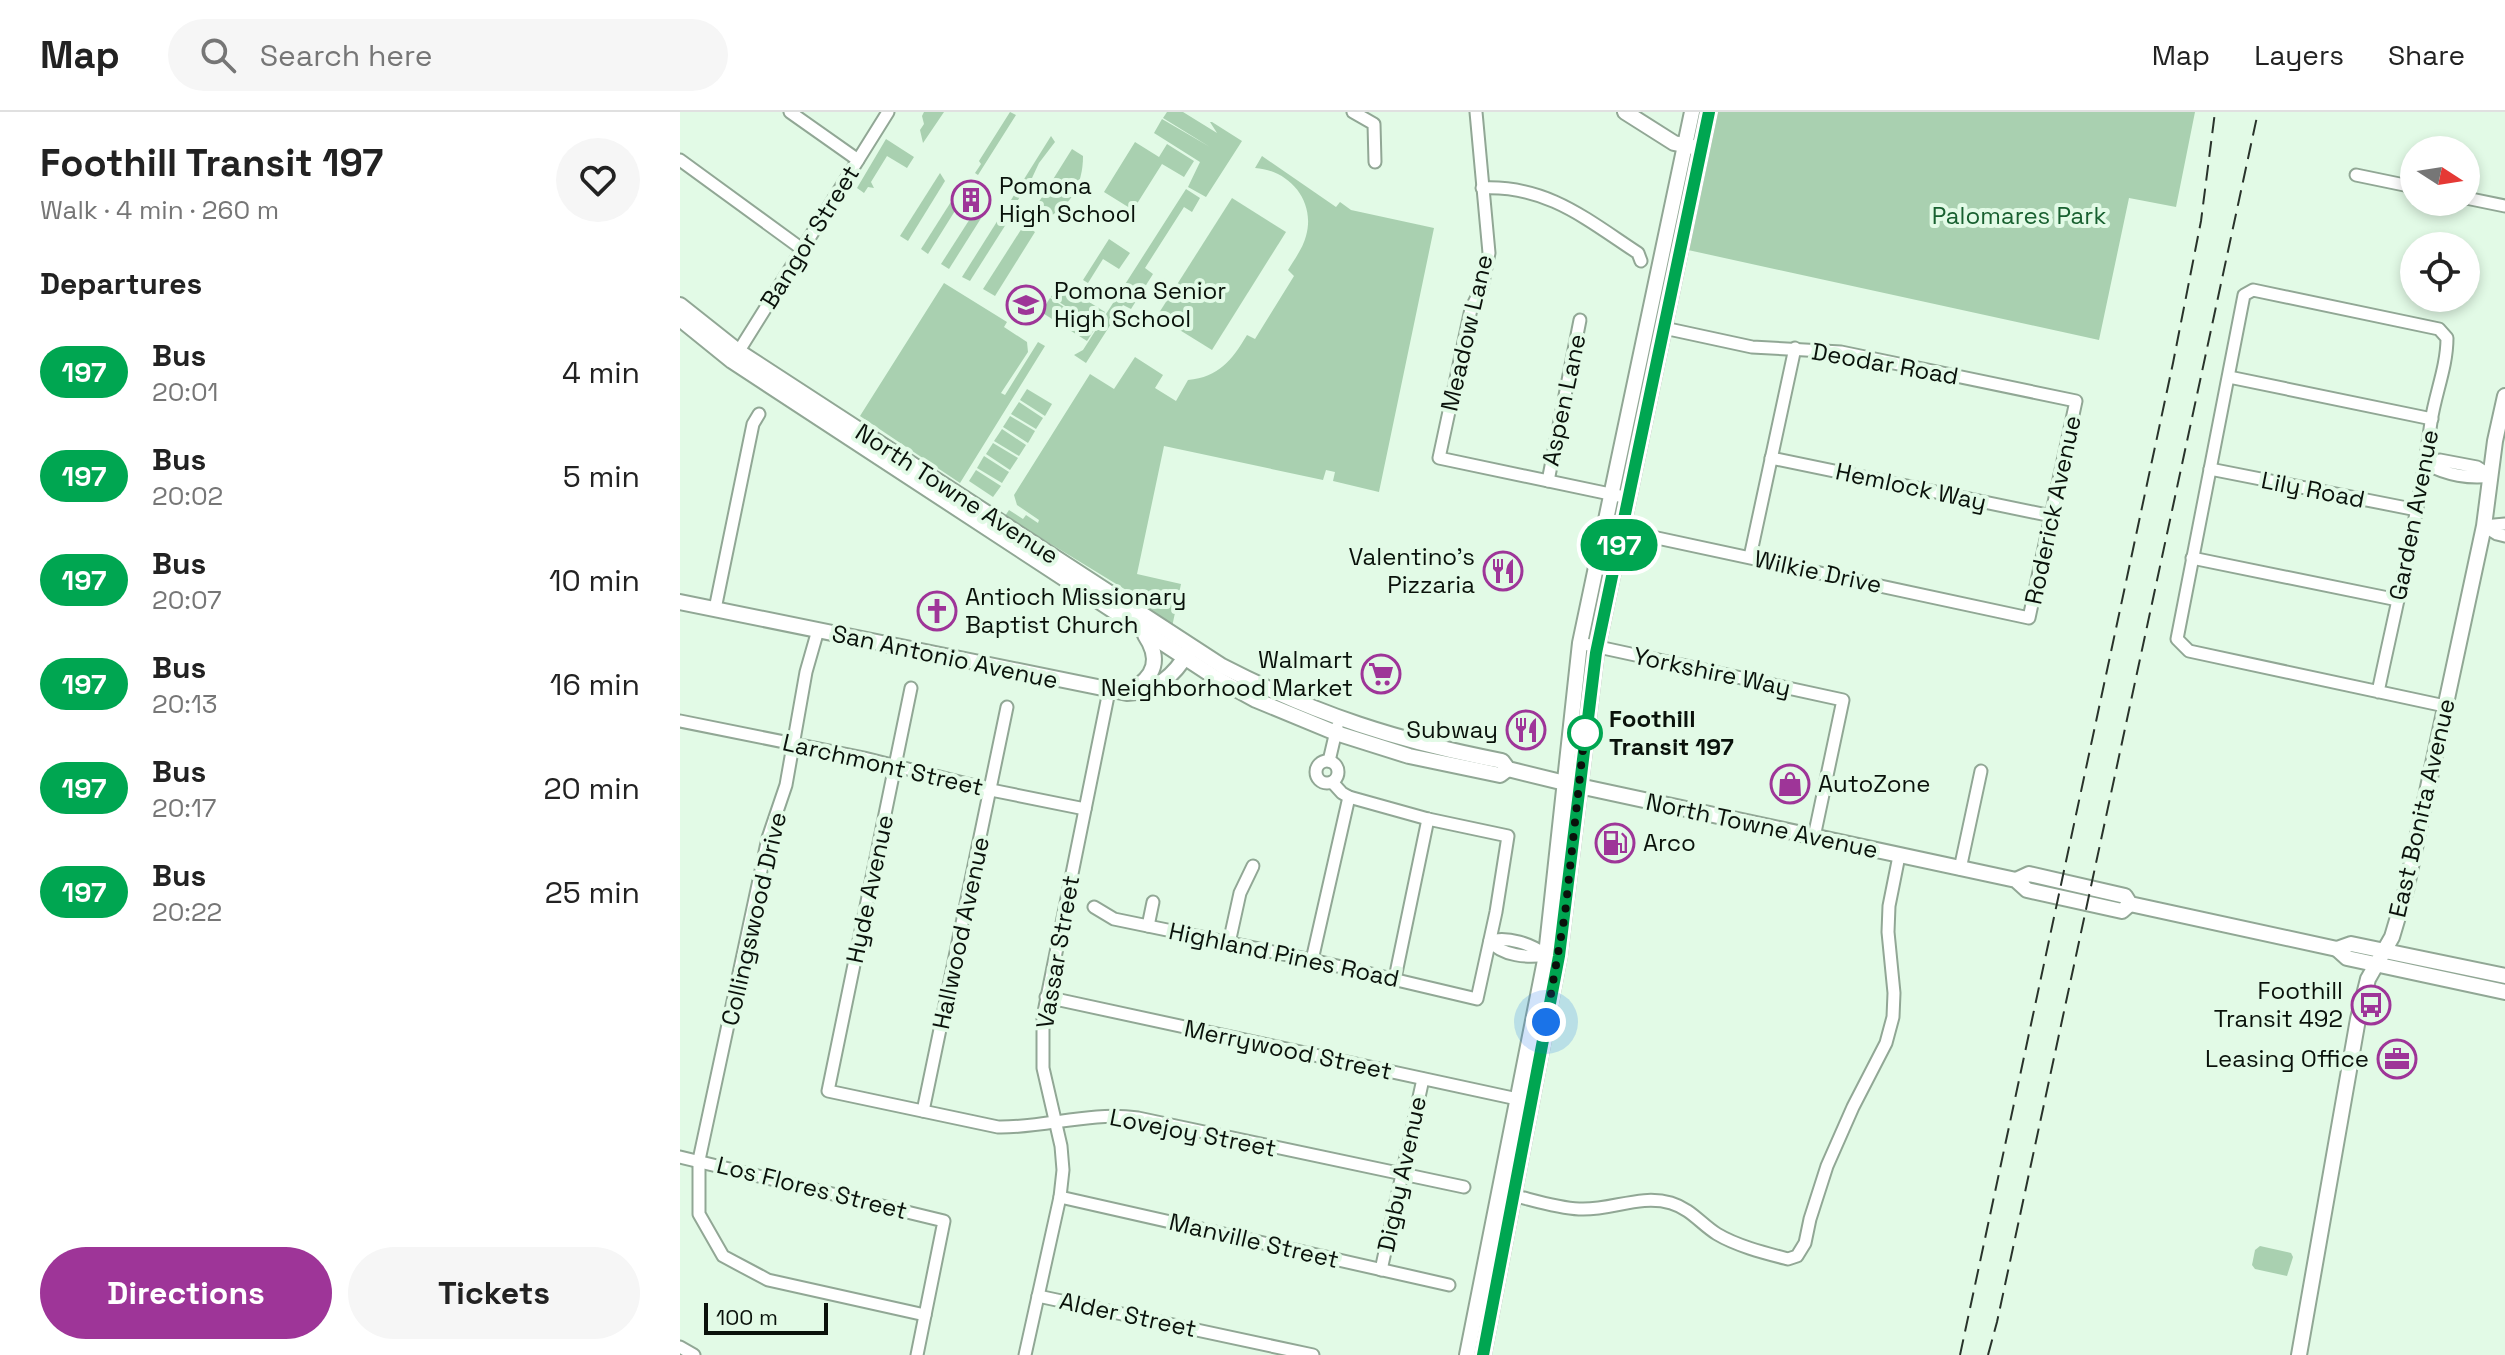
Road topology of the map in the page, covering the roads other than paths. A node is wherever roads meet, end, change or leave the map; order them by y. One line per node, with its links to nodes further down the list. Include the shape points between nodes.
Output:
1 (790, 112): 11 (street)
2 (888, 112): 11 (street, Bangor Street)
3 (1353, 112): 12 (street, via 1374,124)
4 (1476, 112): 15 (street, Meadow Lane)
5 (1625, 112): 8 (main road)
6 (1692, 112): 8 (main road)
7 (1709, 112): 9 (main road)
8 (1685, 146): 9 (main road); 23 (main road)
9 (1701, 148): 24 (main road)
10 (680, 160): 18 (street)
11 (858, 160): 18 (street, Bangor Street)
12 (1375, 162)
13 (2356, 175): 14 (street)
14 (2400, 184)
15 (1482, 188): 19 (street, via 1522,190 1554,200 1638,253); 36 (street, Meadow Lane, via 1487,269 1471,309 1439,458)
16 (2480, 201): 17 (street)
17 (2505, 206)
18 (802, 249): 26 (street, Bangor Street)
19 (1641, 261)
20 (680, 305): 26 (main road, North Towne Avenue)
21 (680, 319): 26 (main road, North Towne Avenue)
22 (1580, 320): 36 (street, Aspen Lane)
23 (1647, 325): 24 (main road, Deodar Road); 37 (main road)
24 (1664, 328): 25 (street, Deodar Road, via 1752,347); 38 (main road)
25 (1795, 348): 29 (street, Deodar Road, via 1841,352); 32 (street)
26 (735, 356): 53 (main road, North Towne Avenue); 56 (main road, North Towne Avenue)
27 (2229, 377): 31 (street); 31 (street, Garden Avenue, via 2244,295 2253,290 2439,329 2447,338 2447,351); 34 (street)
28 (2505, 396): 35 (main road, East Bonita Avenue)
29 (2076, 401): 40 (street, Roderick Avenue)
30 (759, 414): 50 (street)
31 (2432, 419): 33 (street, Garden Avenue)
32 (1771, 458): 40 (street, Hemlock Way); 46 (street)
33 (2427, 464): 35 (street, via 2475,478); 39 (street, Garden Avenue)
34 (2210, 469): 39 (street, Lily Road); 47 (street)
35 (2491, 476): 42 (main road, East Bonita Avenue)
36 (1548, 481): 37 (street)
37 (1613, 495): 38 (street); 43 (main road)
38 (1629, 498): 44 (main road)
39 (2417, 510): 48 (street, Garden Avenue)
40 (2052, 516): 51 (street, Roderick Avenue)
41 (2505, 524): 42 (street)
42 (2484, 526): 45 (street); 61 (main road, East Bonita Avenue)
43 (1606, 527): 44 (street, Wilkie Drive); 54 (main road)
44 (1622, 531): 46 (street, Wilkie Drive); 55 (main road)
45 (2505, 536)
46 (1750, 557): 51 (street, Wilkie Drive)
47 (2192, 558): 48 (street); 59 (street, via 2177,639 2189,651)
48 (2398, 600): 59 (street, Garden Avenue)
49 (680, 602): 50 (main road, San Antonio Avenue)
50 (715, 609): 52 (main road, San Antonio Avenue)
51 (2029, 618)
52 (818, 630): 58 (main road, San Antonio Avenue); 65 (street, Collingswood Drive)
53 (1143, 632): 56 (main road, North Towne Avenue); 60 (main road, via 1155,653 1154,666 1141,685)
54 (1580, 643): 55 (street, Yorkshire Way); 70 (main road)
55 (1597, 647): 71 (main road); 76 (street, Yorkshire Way, via 1843,700)
56 (1188, 653): 60 (main road, San Antonio Avenue, via 1156,687); 64 (main road, North Towne Avenue, via 1256,700)
57 (911, 688): 67 (street, Hyde Avenue)
58 (1109, 691): 60 (main road, San Antonio Avenue); 74 (street, Vassar Street)
59 (2378, 692): 61 (street)
60 (1127, 693)
61 (2445, 706): 86 (main road, East Bonita Avenue, via 2399,919)
62 (1007, 707): 72 (street, Hallwood Avenue)
63 (680, 721): 65 (street, Larchmont Street)
64 (1338, 726): 66 (street); 70 (main road, North Towne Avenue, via 1502,761 1508,769)
65 (794, 744): 67 (street, Larchmont Street); 100 (street, Collingswood Drive, via 768,838)
66 (1329, 761): 69 (street, via 1338,770); 69 (street, via 1319,764 1316,774 1321,782)
67 (895, 767): 72 (street, Larchmont Street); 95 (street, Hyde Avenue)
68 (1981, 771): 79 (street)
69 (1332, 782): 73 (street)
70 (1565, 783): 71 (main road, North Towne Avenue); 87 (main road)
71 (1581, 786): 76 (main road, North Towne Avenue); 96 (main road, via 1565,914)
72 (991, 790): 74 (street, Larchmont Street); 97 (street, Hallwood Avenue)
73 (1349, 797): 75 (street); 88 (street)
74 (1085, 809): 93 (street, Vassar Street)
75 (1428, 819): 83 (street, via 1508,836); 91 (street)
76 (1814, 837): 77 (main road, North Towne Avenue)
77 (1899, 856): 79 (main road, North Towne Avenue); 103 (street, via 1888,932 1893,1017 1886,1043 1827,1166 1797,1256 1782,1257 1725,1238 1672,1203 1650,1199 1578,1209)
78 (1253, 866): 84 (street, via 1240,893)
79 (1960, 869): 85 (main road, North Towne Avenue, via 2016,880 2029,874 2125,896 2130,904)
80 (1153, 902): 82 (street)
81 (1094, 907): 82 (street, Highland Pines Road, via 1114,919)
82 (1148, 926): 84 (street, Highland Pines Road)
83 (1490, 941): 87 (street, via 1497,949); 91 (street, Highland Pines Road, via 1477,999)
84 (1229, 943): 88 (street, Highland Pines Road)
85 (2337, 949): 86 (main road, North Towne Avenue, via 2351,944); 89 (main road, via 2347,958)
86 (2384, 951): 89 (main road, East Bonita Avenue); 90 (main road, North Towne Avenue)
87 (1546, 955): 96 (main road)
88 (1312, 960): 91 (street, Highland Pines Road)
89 (2376, 965): 92 (main road); 116 (main road, East Bonita Avenue, via 2358,1019)
90 (2505, 976)
91 (1395, 978)
92 (2505, 992)
93 (1046, 997): 94 (street, Merrywood Street); 98 (street, Vassar Street, via 1043,1068)
94 (1423, 1079): 96 (street, Merrywood Street); 101 (street, Digby Avenue)
95 (828, 1091): 97 (street, Lovejoy Street)
96 (1524, 1100): 103 (main road); 114 (main road)
97 (923, 1111): 98 (street, Lovejoy Street, via 998,1127)
98 (1056, 1121): 101 (street, Lovejoy Street, via 1095,1115 1138,1118); 104 (street, Vassar Street, via 1063,1170)
99 (680, 1157): 100 (street, Los Flores Street)
100 (699, 1160): 108 (street, Collingswood Drive, via 699,1214 723,1256 768,1280); 108 (street, Los Flores Street, via 944,1221)
101 (1402, 1175): 102 (street, Lovejoy Street); 105 (street, Digby Avenue)
102 (1464, 1187)
103 (1512, 1195): 115 (main road)
104 (1060, 1197): 105 (street, Manville Street); 107 (street, Vassar Street)
105 (1381, 1270): 106 (street, Manville Street)
106 (1449, 1285)
107 (1038, 1296): 112 (street, Vassar Street); 113 (street, Alder Street)
108 (925, 1315): 111 (street)
109 (680, 1347): 110 (street)
110 (694, 1355)
111 (917, 1355)
112 (1025, 1355)
113 (1313, 1355)
114 (1467, 1355)
115 (1483, 1355)
116 (2299, 1355)

